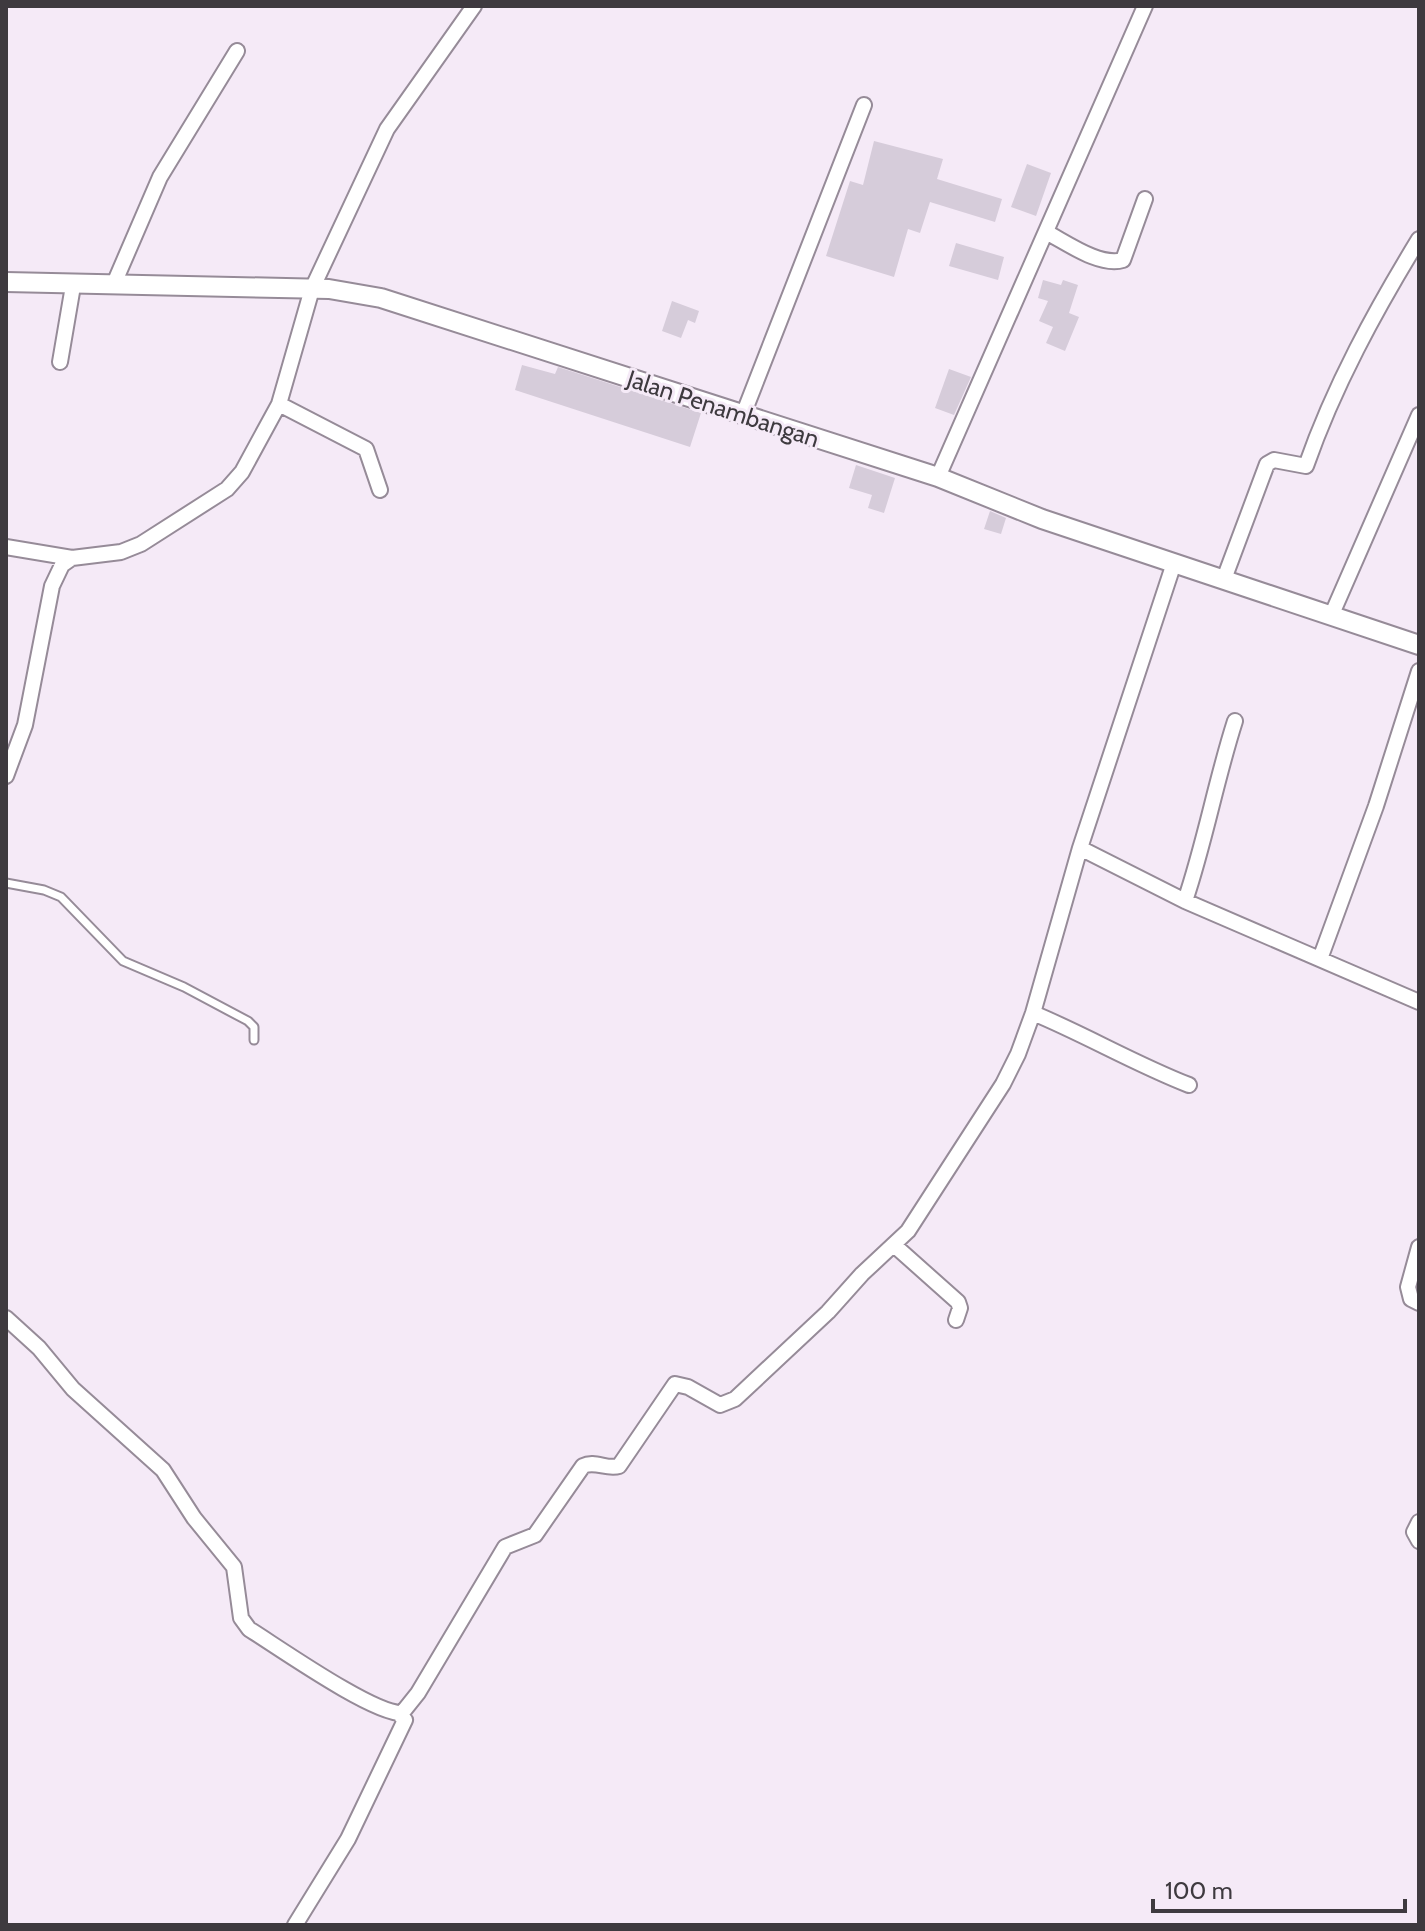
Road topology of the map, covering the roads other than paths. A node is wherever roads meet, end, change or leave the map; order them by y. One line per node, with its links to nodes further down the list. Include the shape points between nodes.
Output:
1 (474, 6): 11 (street, via 387,129)
2 (1145, 6): 6 (street)
3 (237, 51): 10 (street, via 160,177)
4 (864, 105): 14 (street)
5 (1145, 199): 6 (street, via 1123,260 1100,260)
6 (1046, 232): 16 (street)
7 (1419, 239): 21 (street, via 1345,372 1306,466 1274,460 1267,464)
8 (6, 282): 9 (street, Jalan Penambangan)
9 (73, 286): 10 (street, Jalan Penambangan); 12 (street)
10 (113, 286): 11 (street, Jalan Penambangan)
11 (312, 289): 13 (street); 14 (street, Jalan Penambangan, via 381,298)
12 (60, 362)
13 (279, 404): 17 (street, via 366,449); 19 (street, via 252,458 227,489 141,544)
14 (743, 415): 16 (street, Jalan Penambangan)
15 (1419, 415): 22 (street)
16 (938, 477): 20 (street, Jalan Penambangan)
17 (380, 490)
18 (6, 547): 19 (street)
19 (72, 558): 26 (street, via 62,565 52,586 25,725)
20 (1174, 563): 21 (street, Jalan Penambangan); 27 (street)
21 (1224, 579): 22 (street, Jalan Penambangan)
22 (1332, 614): 23 (street, Jalan Penambangan)
23 (1419, 645)
24 (1419, 671): 30 (street)
25 (1235, 721): 29 (street)
26 (6, 776)
27 (1080, 848): 29 (street); 32 (street)
28 (6, 883): 33 (lane, via 61,897 123,961 248,1021)
29 (1185, 901): 30 (street)
30 (1320, 959): 31 (street)
31 (1419, 1002)
32 (1033, 1013): 34 (street); 35 (street, via 1003,1084 932,1197)
33 (254, 1040)
34 (1189, 1085)
35 (894, 1245): 39 (street, via 958,1302); 42 (street, via 729,1404 720,1405 675,1384 619,1466 583,1466 535,1535 505,1547 418,1693)
36 (1419, 1247): 37 (street, via 1408,1287 1411,1299)
37 (1419, 1303)
38 (6, 1318): 42 (street, via 73,1389 163,1470 234,1567 245,1624 357,1696)
39 (956, 1320)
40 (1419, 1522): 41 (street, via 1414,1532)
41 (1419, 1541)
42 (399, 1714): 43 (street, via 405,1720 348,1839)
43 (295, 1925)

